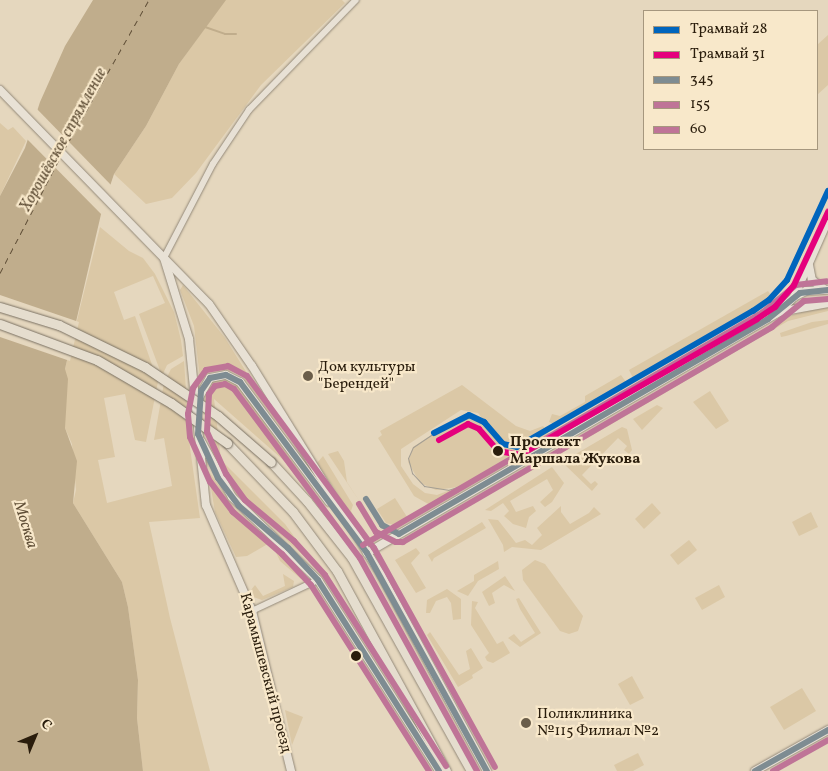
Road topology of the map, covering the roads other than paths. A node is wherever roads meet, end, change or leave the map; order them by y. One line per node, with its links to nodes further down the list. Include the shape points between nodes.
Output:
1 (356, 0): 6 (street, via 249,110 213,164)
2 (0, 90): 4 (street)
3 (0, 98): 4 (street)
4 (13, 105): 6 (street)
5 (828, 220): 7 (street)
6 (164, 258): 15 (street, Карамышевский проезд, via 190,339); 17 (street, via 196,288 231,335)
7 (809, 265): 8 (street, via 812,280); 9 (street)
8 (827, 290): 9 (street, via 806,291)
9 (794, 297): 11 (street, via 797,303); 13 (street)
10 (828, 304): 11 (street)
11 (806, 306): 13 (street)
12 (0, 307): 25 (main road, bridge, via 59,325 145,367 218,416 271,462 352,558)
13 (777, 313): 18 (street)
14 (0, 324): 24 (main road, bridge, via 97,360 171,403 227,443 293,512 337,571)
15 (196, 405): 16 (street, Карамышевский проезд); 17 (street, via 200,391 210,378 226,374 240,382)
16 (198, 434): 19 (street, via 212,467 232,497); 20 (street, Карамышевский проезд, via 204,495)
17 (348, 527): 18 (street)
18 (367, 553): 26 (street)
19 (318, 580): 20 (street); 23 (street)
20 (252, 610): 22 (street, Карамышевский проезд)
21 (828, 730): 27 (street)
22 (291, 771)
23 (439, 771)
24 (446, 771)
25 (471, 771)
26 (487, 771)
27 (755, 771)

